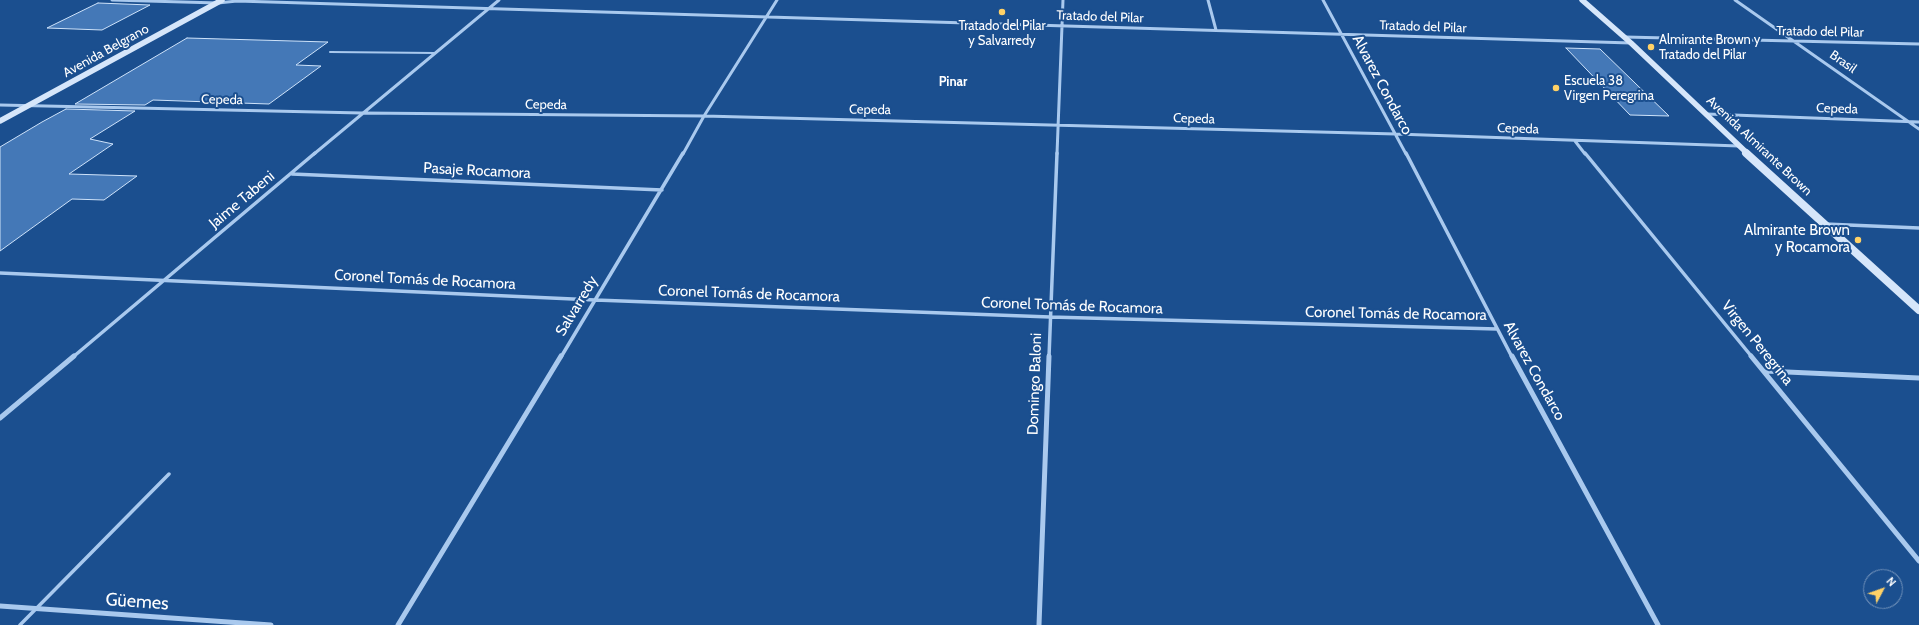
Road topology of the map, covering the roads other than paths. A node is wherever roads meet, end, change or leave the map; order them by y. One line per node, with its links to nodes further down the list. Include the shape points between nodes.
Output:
1 (112, 0): 9 (street, Tratado del Pilar)
2 (499, 0): 10 (street, Jaime Tabeni)
3 (777, 0): 11 (street, Salvarredy)
4 (1063, 0): 12 (street, Domingo Baloni)
5 (1208, 0): 13 (street)
6 (1323, 0): 14 (street, Alvarez Condarco)
7 (1582, 0): 15 (main road, Avenida Almirante Brown)
8 (1735, 0): 16 (street, Brasil)
9 (220, 1): 10 (street, Tratado del Pilar); 22 (main road, Avenida Belgrano)
10 (489, 8): 11 (street, Tratado del Pilar); 20 (street, Jaime Tabeni)
11 (767, 17): 12 (street, Tratado del Pilar); 25 (street, Salvarredy)
12 (1062, 26): 13 (street, Tratado del Pilar); 29 (street, Domingo Baloni)
13 (1216, 30): 14 (street, Tratado del Pilar)
14 (1341, 34): 17 (street, Tratado del Pilar); 31 (street, Alvarez Condarco)
15 (1624, 37): 16 (street, Tratado del Pilar); 17 (main road, Avenida Almirante Brown)
16 (1795, 41): 18 (street, Tratado del Pilar); 27 (street, Brasil)
17 (1631, 44): 24 (main road, Avenida Almirante Brown)
18 (1919, 44)
19 (330, 52): 20 (lane)
20 (435, 53): 23 (street, Jaime Tabeni)
21 (0, 105): 22 (street, Cepeda)
22 (28, 106): 23 (street, Cepeda); 26 (main road, Avenida Belgrano)
23 (362, 113): 25 (street, Cepeda); 34 (street, Jaime Tabeni)
24 (1707, 114): 27 (street, Cepeda); 33 (main road, Avenida Almirante Brown)
25 (704, 116): 29 (street, Cepeda); 35 (street, Salvarredy)
26 (0, 121)
27 (1909, 122): 28 (street, Cepeda); 30 (street, Brasil)
28 (1919, 122)
29 (1057, 125): 31 (street, Cepeda); 42 (street, Domingo Baloni)
30 (1919, 129)
31 (1396, 134): 32 (street, Cepeda); 43 (street, Alvarez Condarco)
32 (1575, 141): 33 (street, Cepeda); 44 (street, Virgen Peregrina)
33 (1739, 146): 36 (main road, Avenida Almirante Brown)
34 (292, 174): 35 (street, Pasaje Rocamora); 39 (street, Jaime Tabeni)
35 (662, 190): 40 (street, Salvarredy)
36 (1825, 224): 37 (street); 41 (main road, Avenida Almirante Brown)
37 (1919, 228)
38 (0, 273): 39 (street, Coronel Tomás de Rocamora)
39 (164, 281): 40 (street, Coronel Tomás de Rocamora); 46 (street, Jaime Tabeni)
40 (595, 300): 42 (street, Coronel Tomás de Rocamora); 53 (street, Salvarredy)
41 (1919, 310)
42 (1050, 318): 43 (street, Coronel Tomás de Rocamora); 54 (street, Domingo Baloni)
43 (1497, 328): 55 (street, Alvarez Condarco)
44 (1765, 371): 45 (street); 48 (street, Virgen Peregrina)
45 (1919, 378)
46 (0, 418)
47 (169, 474): 50 (lane)
48 (1919, 561)
49 (0, 606): 50 (street, Güemes)
50 (36, 609): 51 (lane); 52 (street, Güemes)
51 (20, 625)
52 (271, 625)
53 (398, 625)
54 (1039, 625)
55 (1658, 625)

